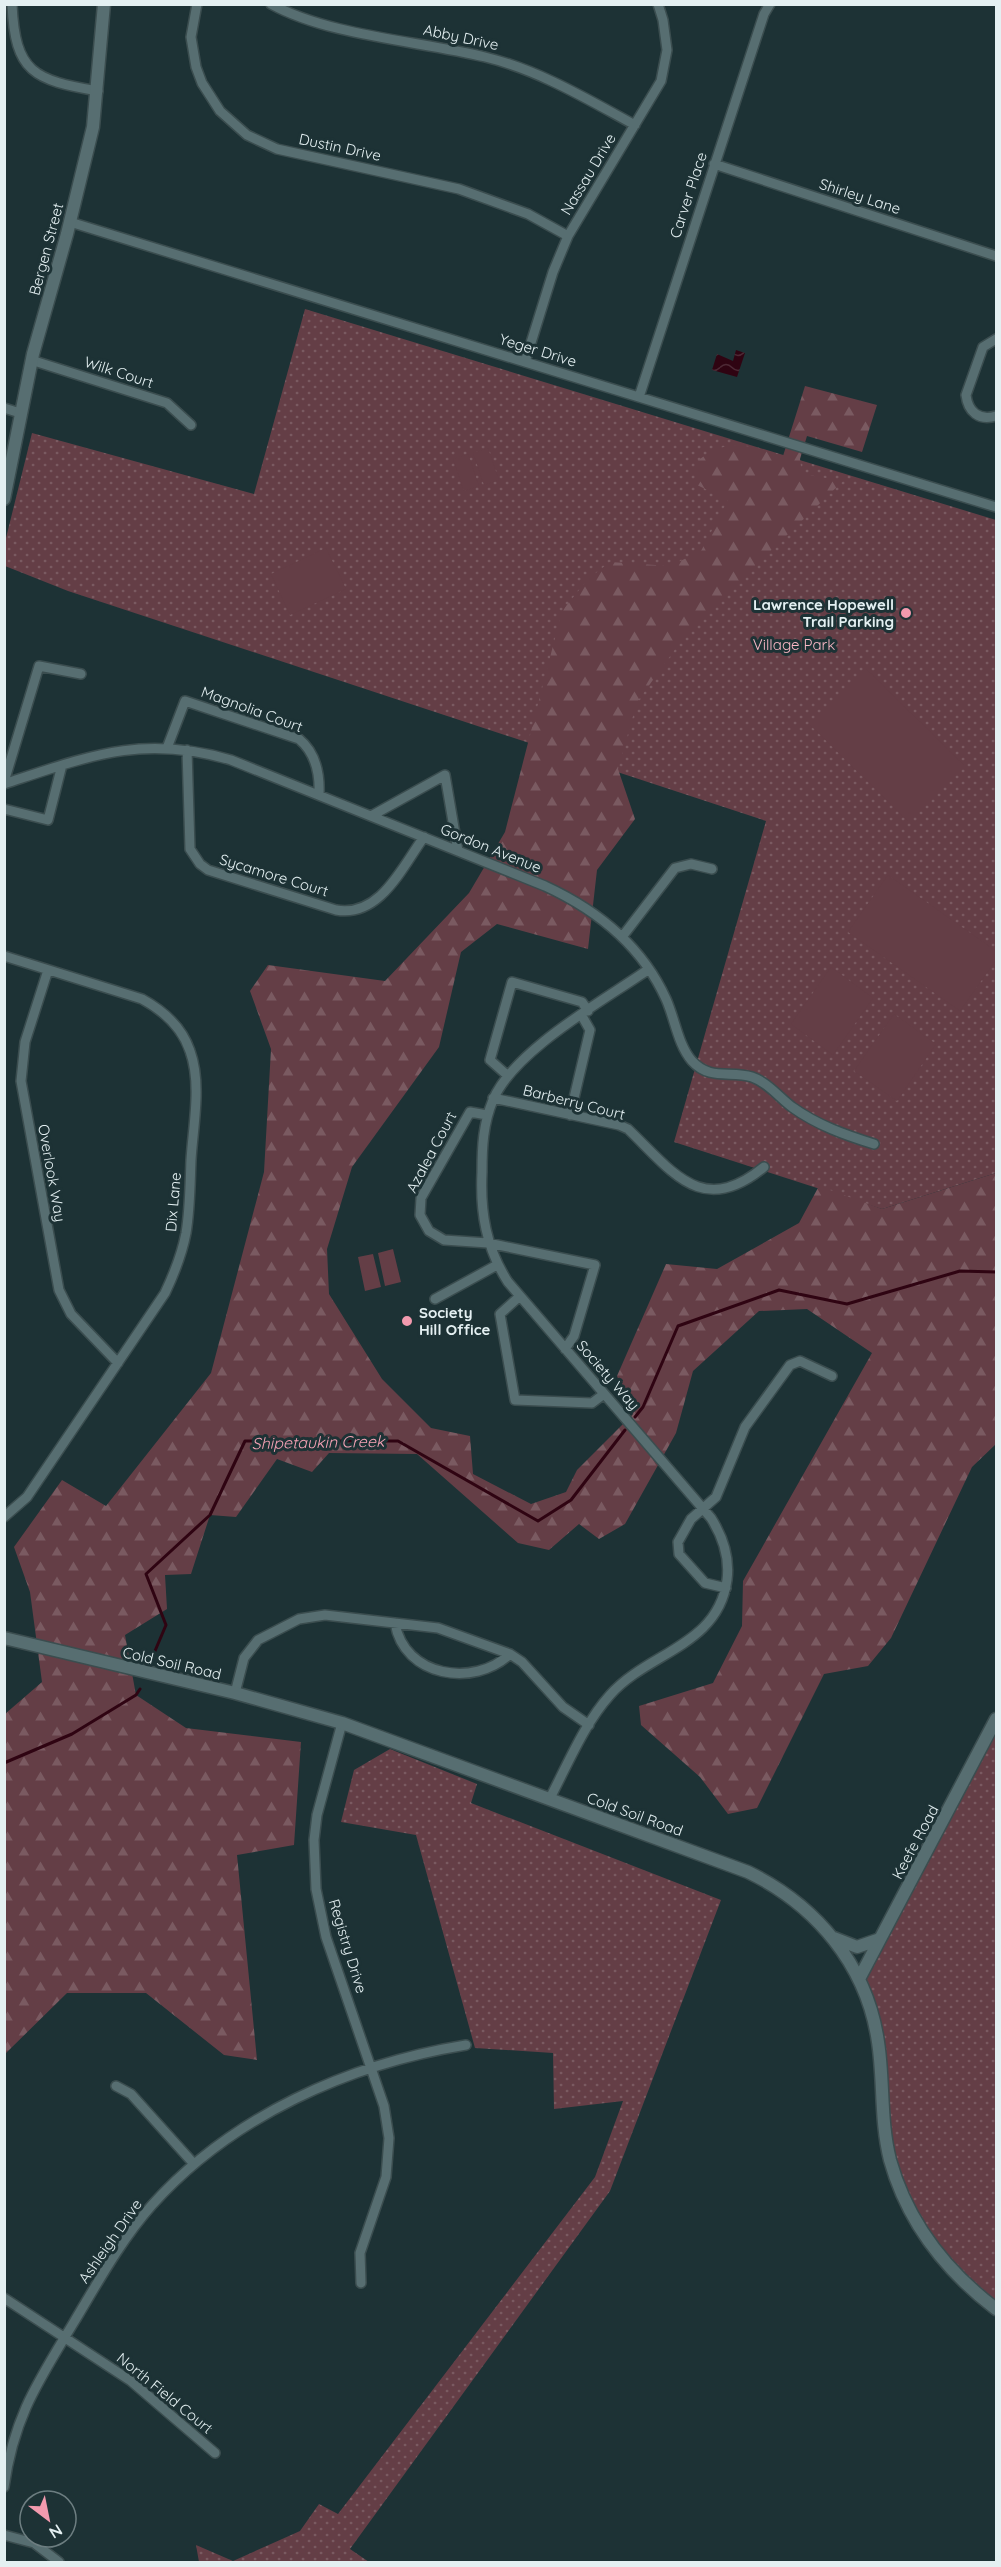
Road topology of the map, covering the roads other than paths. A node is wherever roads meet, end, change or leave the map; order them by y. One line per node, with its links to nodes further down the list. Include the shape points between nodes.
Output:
1 (12, 4): 7 (street, via 19,53 34,72 56,84)
2 (104, 4): 7 (street, Bergen Street)
3 (197, 4): 11 (street, Dustin Drive, via 191,37 202,83 220,111 247,135 277,149 459,189 528,214)
4 (271, 4): 8 (street, Abby Drive, via 308,21 510,63 556,82)
5 (658, 4): 8 (street, Nassau Drive, via 667,34 665,67 656,92)
6 (771, 4): 9 (street, Carver Place, via 764,14)
7 (98, 91): 10 (street, Bergen Street)
8 (635, 125): 11 (street, Nassau Drive)
9 (714, 164): 12 (street, Shirley Lane); 16 (street, Carver Place)
10 (70, 222): 14 (street, Bergen Street); 15 (street, Yeger Drive)
11 (568, 236): 15 (street, Nassau Drive)
12 (996, 256)
13 (996, 339): 19 (street, via 983,347 966,395 975,415)
14 (31, 360): 18 (street, Bergen Street); 20 (street, Wilk Court, via 167,404)
15 (525, 362): 16 (street, Yeger Drive)
16 (639, 397): 22 (street, Yeger Drive)
17 (4, 408): 18 (street)
18 (20, 413): 21 (street, Bergen Street)
19 (996, 416)
20 (191, 425)
21 (4, 499)
22 (996, 507)
23 (81, 674): 27 (street, via 39,666)
24 (167, 747): 25 (street, Gordon Avenue); 26 (street, Gordon Avenue, via 119,750); 28 (street, Magnolia Court, via 184,701 207,708 299,739 312,753)
25 (187, 750): 28 (street, Gordon Avenue, via 231,760); 31 (street, Sycamore Court, via 190,849 208,870 336,910 354,911 380,897)
26 (62, 765): 27 (street, Gordon Avenue); 29 (street, via 48,820)
27 (4, 783)
28 (319, 795): 30 (street, Gordon Avenue)
29 (4, 809)
30 (371, 816): 31 (street, Gordon Avenue); 32 (street, via 445,775)
31 (424, 837): 32 (street, Gordon Avenue)
32 (458, 851): 34 (street, Gordon Avenue, via 567,896)
33 (712, 869): 34 (street, via 691,864 675,868)
34 (622, 937): 36 (street, Gordon Avenue)
35 (4, 956): 37 (street, Dix Lane)
36 (649, 969): 38 (street, Society Way); 43 (street, Gordon Avenue, via 695,1064 714,1074 754,1077 809,1118)
37 (48, 970): 50 (street, Overlook Way, via 25,1042 23,1094 59,1290 71,1314); 50 (street, Dix Lane, via 142,999 156,1007 184,1038 195,1067 188,1222 182,1254 165,1293)
38 (585, 1013): 39 (street, Society Way, via 531,1052); 39 (street, via 582,1002 512,982 490,1060); 42 (street, via 590,1030)
39 (507, 1076): 40 (street, Society Way)
40 (494, 1098): 41 (street, Society Way); 42 (street, Barberry Court)
41 (487, 1115): 45 (street, Society Way, via 481,1179); 45 (street, Azalea Court, via 470,1112 423,1193 420,1207 424,1224 436,1236)
42 (570, 1115): 44 (street, Barberry Court, via 628,1129 682,1180 702,1190 724,1190 738,1185)
43 (874, 1144)
44 (764, 1167)
45 (488, 1243): 46 (street, Society Way); 49 (street, via 595,1265 574,1336)
46 (497, 1265): 47 (street, Society Way); 48 (street)
47 (520, 1296): 49 (street, Society Way); 52 (street, via 500,1314 515,1400 592,1403)
48 (435, 1299)
49 (565, 1350): 52 (street, Society Way)
50 (118, 1363): 54 (street, Dix Lane, via 27,1497)
51 (832, 1377): 53 (street, via 800,1361 790,1365 745,1427 716,1497)
52 (604, 1394): 53 (street, Society Way)
53 (703, 1508): 55 (street, Society Way, via 724,1544); 55 (street, via 690,1519 679,1554 705,1583)
54 (4, 1517)
55 (726, 1588): 62 (street, Society Way, via 704,1629 623,1682)
56 (395, 1623): 58 (street, via 438,1628); 58 (street, via 401,1644 426,1667 444,1674 493,1667); 59 (street, via 325,1616 291,1622 251,1647 240,1668)
57 (4, 1638): 59 (street, Cold Soil Road)
58 (510, 1654): 62 (street, via 563,1707)
59 (235, 1693): 61 (street, Cold Soil Road)
60 (996, 1719): 65 (street, Keefe Road)
61 (342, 1723): 63 (street, Cold Soil Road); 68 (street, Registry Drive, via 317,1815 316,1889 326,1937)
62 (589, 1725): 63 (street, Society Way)
63 (550, 1798): 64 (street, Cold Soil Road, via 765,1881 800,1904)
64 (833, 1937): 65 (street, via 857,1947); 66 (street, Cold Soil Road)
65 (880, 1939): 66 (street, Keefe Road)
66 (859, 1979): 73 (street, Cold Soil Road, via 878,2042 884,2132 898,2182 930,2244 961,2280)
67 (466, 2045): 68 (street, Ashleigh Drive)
68 (372, 2069): 70 (street, Ashleigh Drive, via 282,2105 224,2140); 71 (street, Registry Drive, via 387,2122 388,2158 381,2196 360,2253)
69 (116, 2086): 70 (street, via 131,2094)
70 (194, 2164): 74 (street, Ashleigh Drive, via 132,2230)
71 (361, 2283)
72 (4, 2298): 74 (street, North Field Court)
73 (996, 2309)
74 (64, 2338): 75 (street, North Field Court, via 131,2381); 76 (street, Ashleigh Drive, via 19,2420)
75 (215, 2453)
76 (4, 2487)
77 (4, 2535): 78 (street, via 34,2543)
78 (59, 2562)

